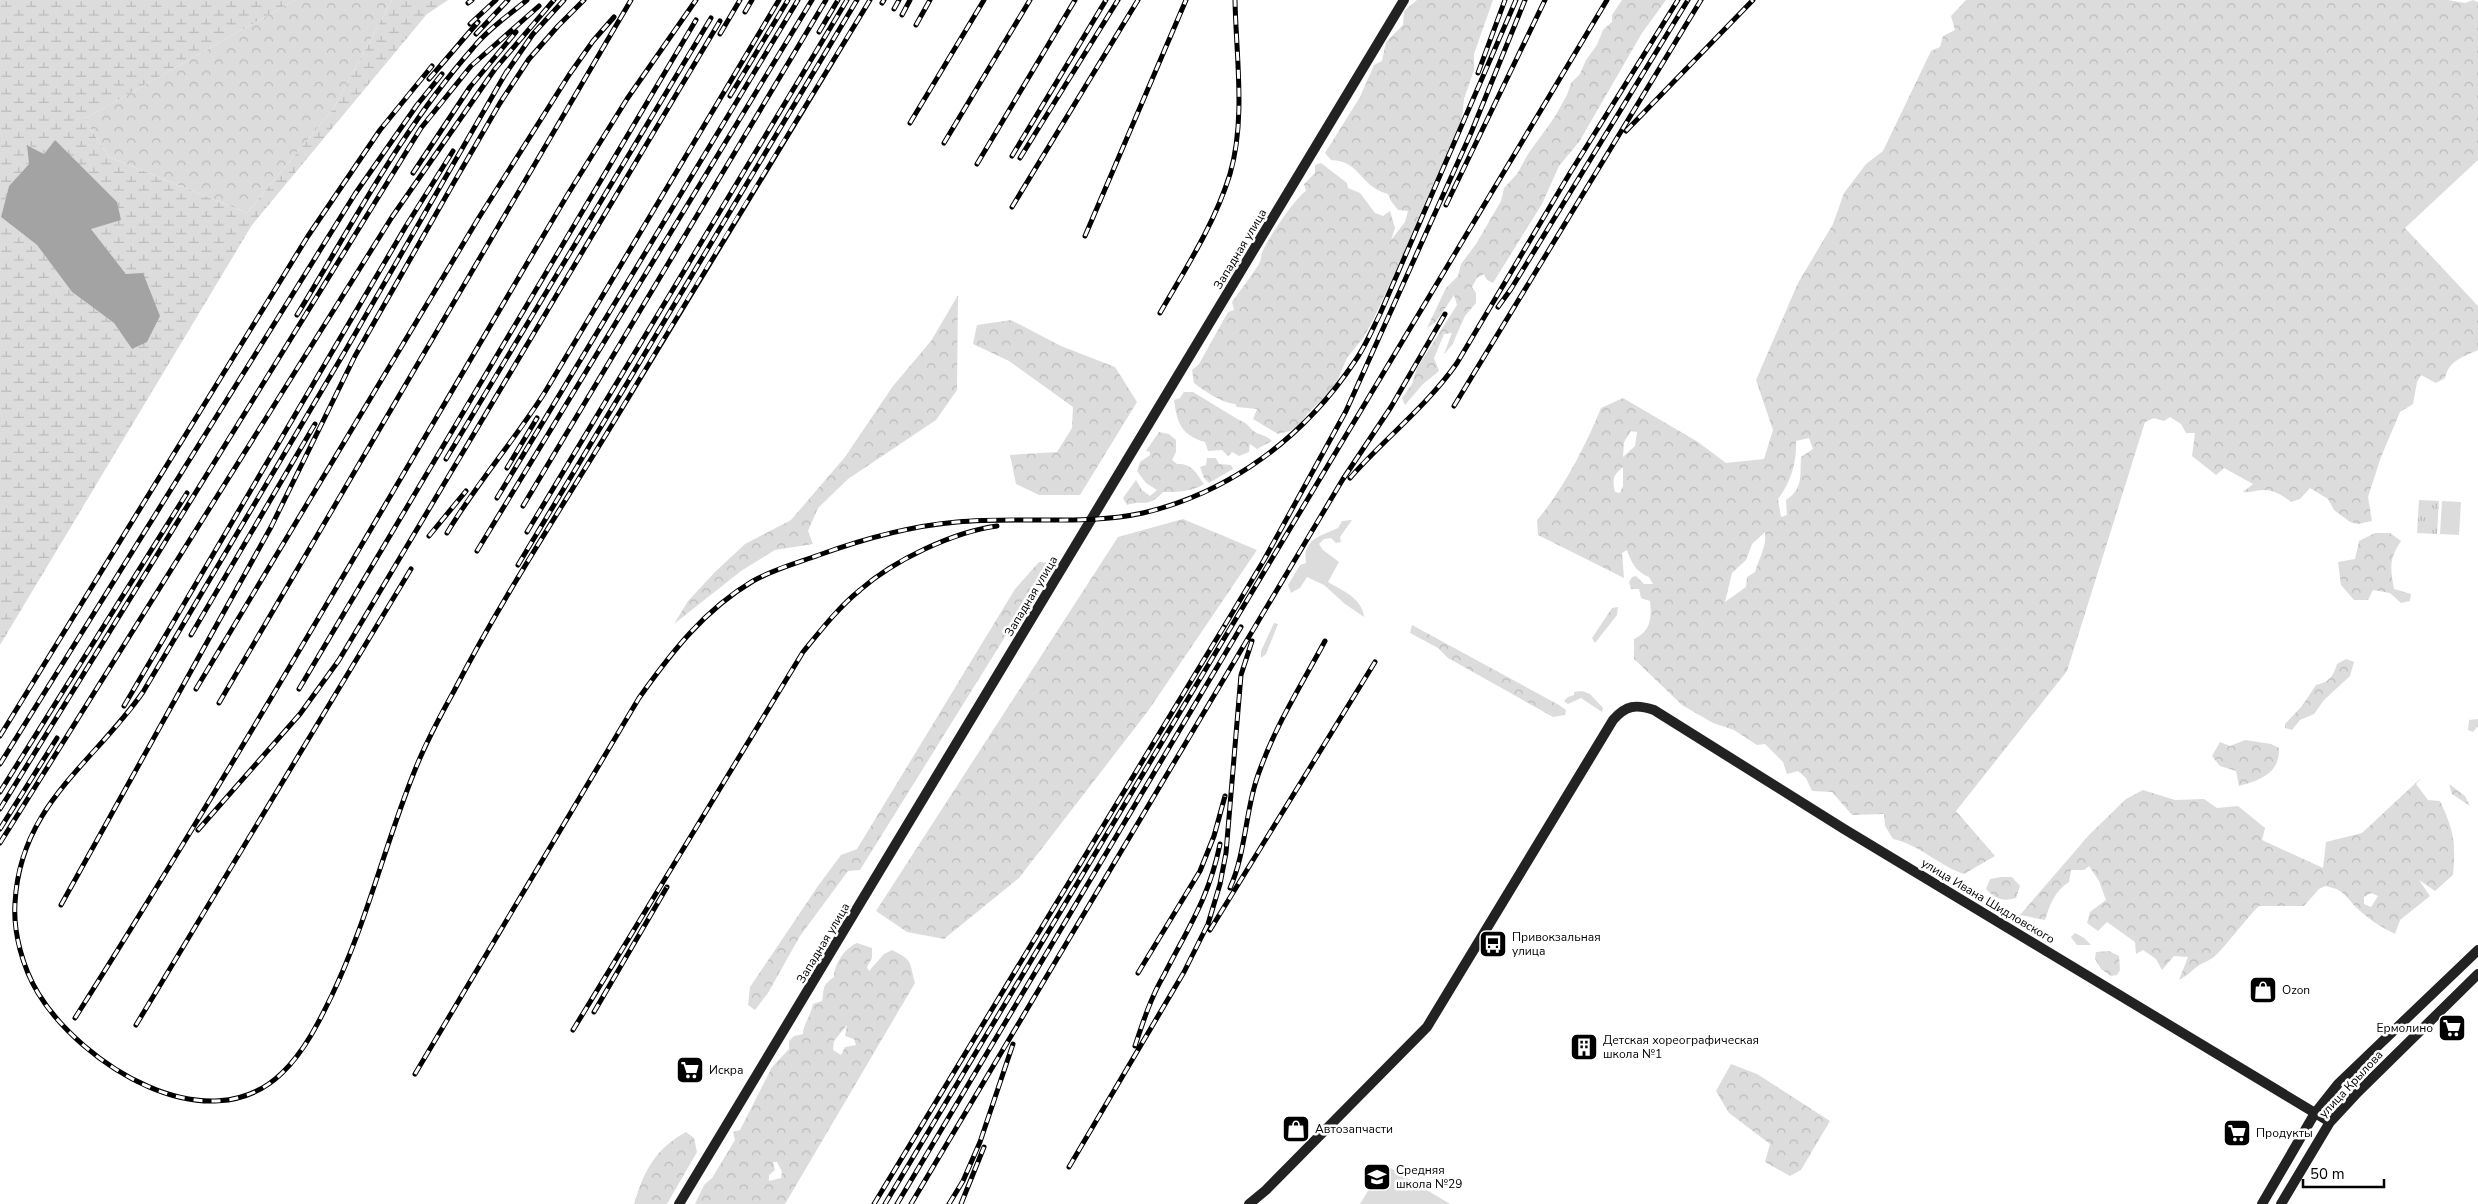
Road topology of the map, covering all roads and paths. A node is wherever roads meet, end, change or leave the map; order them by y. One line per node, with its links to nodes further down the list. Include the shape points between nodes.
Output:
1 (1404, 0): 6 (street, Западная улица)
2 (2478, 950): 4 (street, улица Крылова, via 2338,1084)
3 (2478, 974): 5 (street, улица Крылова)
4 (2315, 1113): 5 (street, улица Ивана Шидловского); 7 (street, улица Ивана Шидловского, via 1844,829 1654,710 1632,705 1613,720 1427,1027); 8 (street, улица Крылова)
5 (2330, 1122): 9 (street, улица Крылова)
6 (679, 1204)
7 (1249, 1204)
8 (2262, 1204)
9 (2282, 1204)

